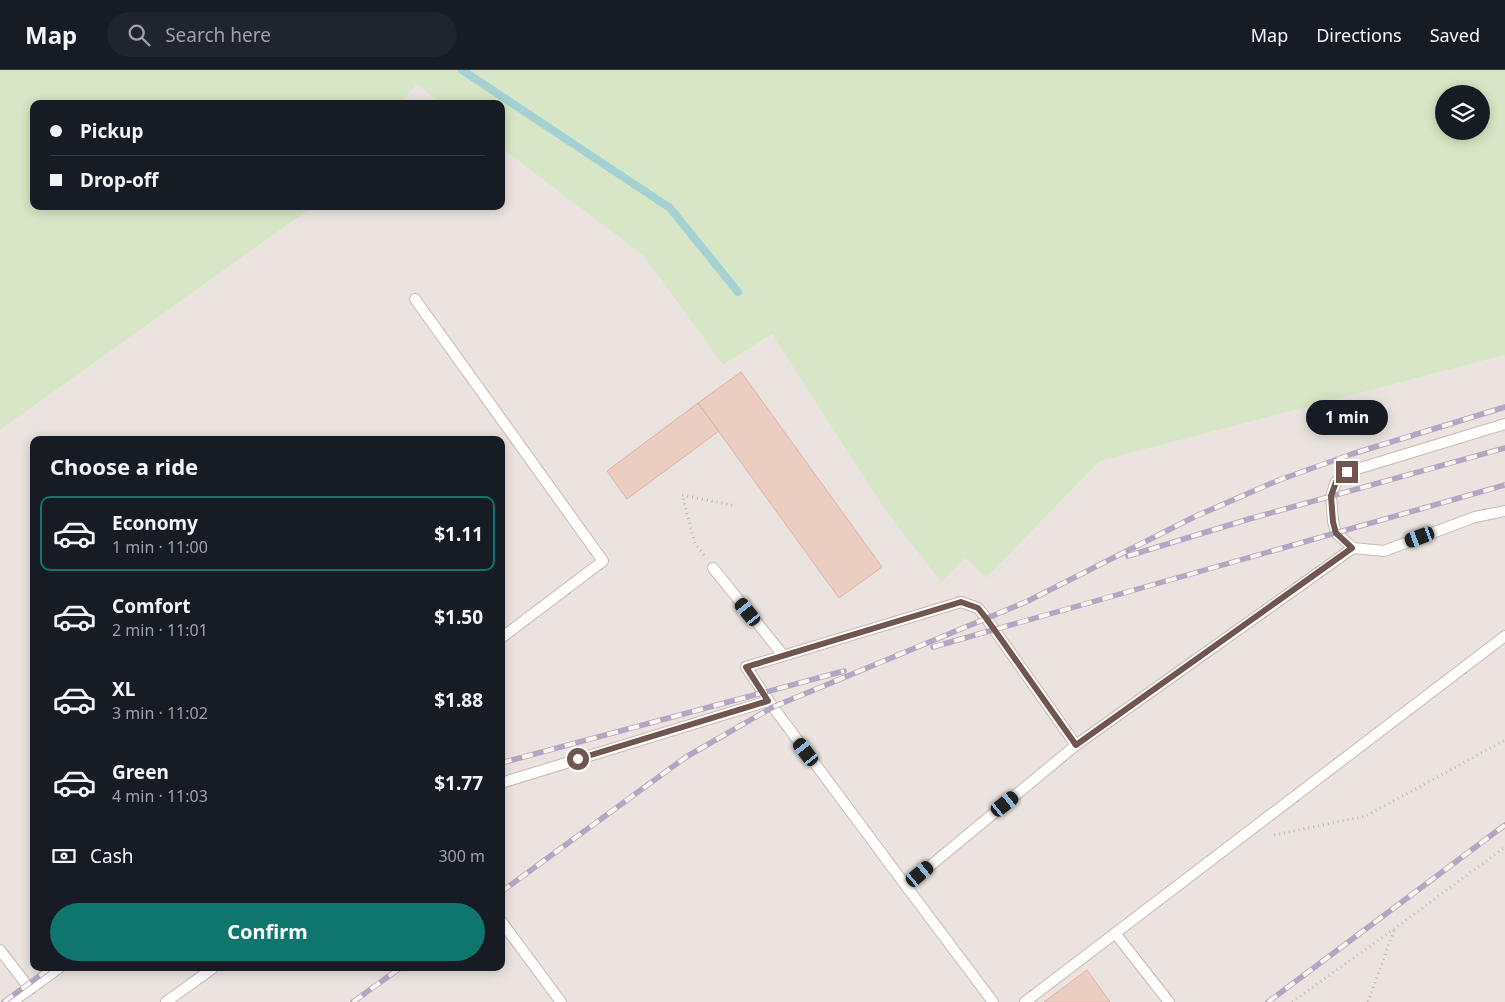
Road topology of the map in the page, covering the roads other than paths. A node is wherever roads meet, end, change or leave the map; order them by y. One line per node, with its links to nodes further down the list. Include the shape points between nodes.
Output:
1 (416, 299): 6 (lane, via 603,561)
2 (1505, 424): 4 (lane, via 1347,472 1336,482 1331,496 1336,533)
3 (1505, 511): 4 (lane, via 1475,517 1384,550)
4 (1352, 548): 10 (lane)
5 (713, 568): 8 (lane)
6 (505, 635)
7 (1505, 636): 14 (lane)
8 (783, 655): 9 (lane, via 746,667); 10 (lane, via 961,602 978,608)
9 (768, 701): 11 (lane); 12 (lane)
10 (1076, 745): 12 (lane)
11 (505, 782)
12 (906, 886): 22 (lane)
13 (505, 926): 21 (lane)
14 (1115, 933): 23 (lane); 24 (lane)
15 (0, 950): 18 (lane)
16 (55, 971): 18 (lane)
17 (209, 971): 20 (lane)
18 (30, 988): 19 (lane)
19 (12, 1002)
20 (166, 1002)
21 (561, 1002)
22 (993, 1002)
23 (1025, 1002)
24 (1169, 1002)

